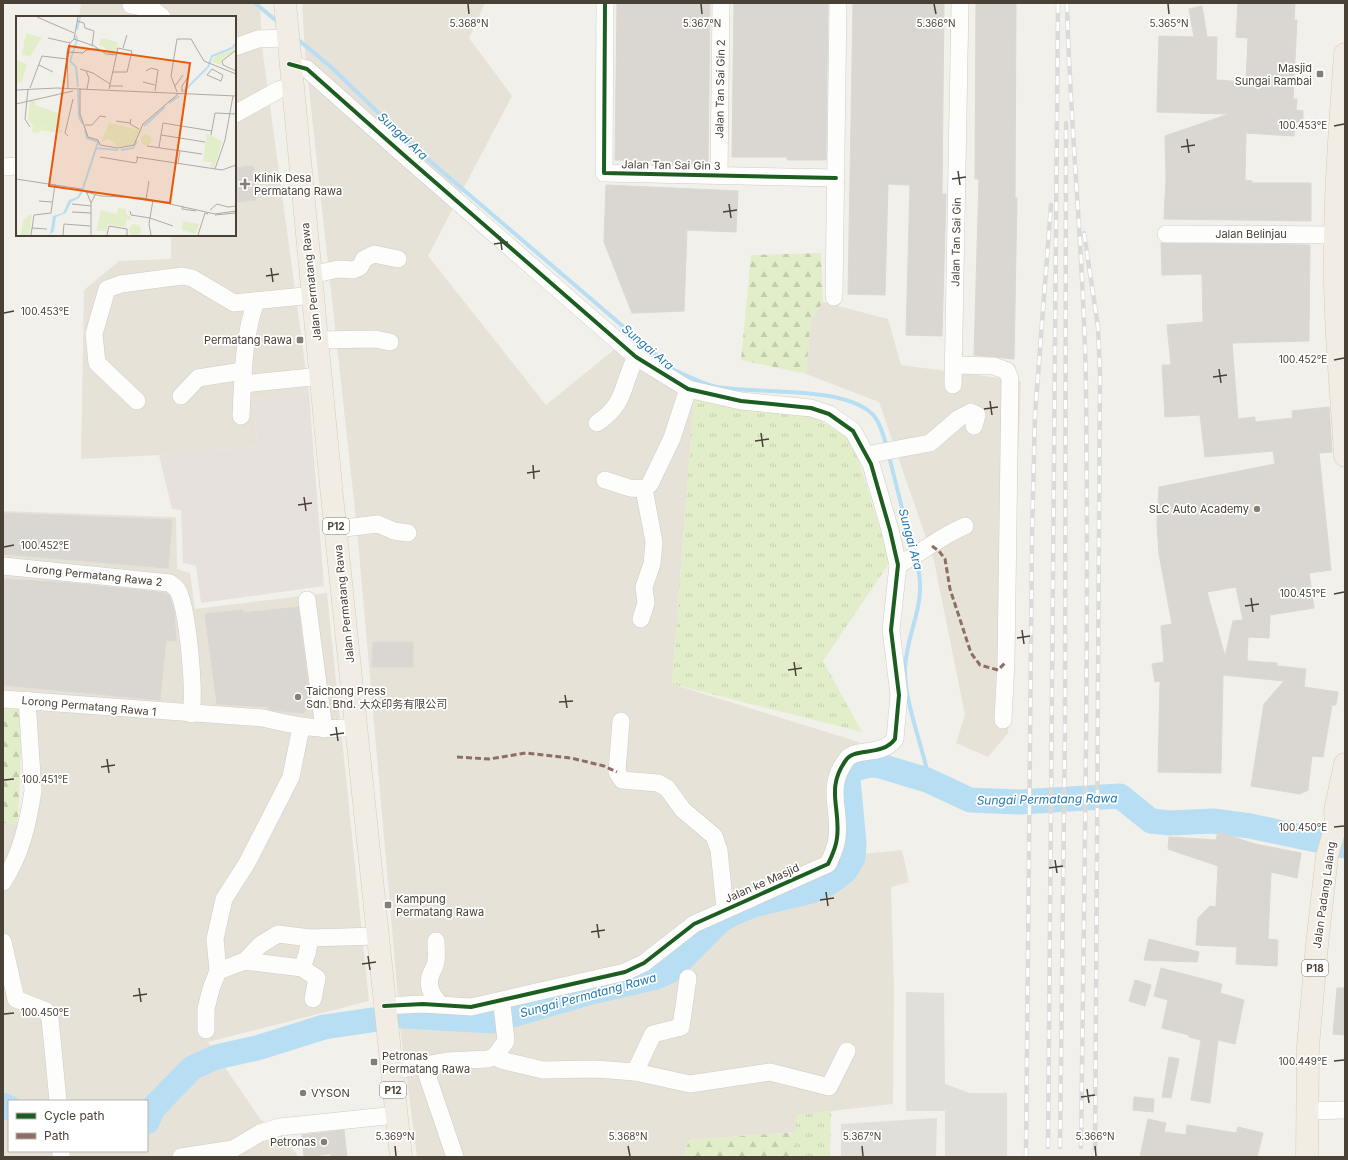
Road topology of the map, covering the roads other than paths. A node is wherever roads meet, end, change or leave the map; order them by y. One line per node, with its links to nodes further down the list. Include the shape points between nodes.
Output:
1 (284, 3): 8 (main road, Jalan Permatang Rawa / P12)
2 (605, 3): 17 (street, Jalan Tan Sai Gin 3, via 604,173)
3 (721, 3): 17 (street, Jalan Tan Sai Gin 2)
4 (838, 3): 18 (street)
5 (960, 3): 29 (street, Jalan Tan Sai Gin)
6 (131, 5): 7 (street, via 152,9)
7 (161, 16)
8 (287, 38): 9 (street, via 258,39); 11 (main road, Jalan Permatang Rawa / P12)
9 (236, 47)
10 (1345, 54): 16 (main road)
11 (289, 64): 12 (main road, Jalan Permatang Rawa / P12); 27 (street, Jalan ke Masjid, via 307,69)
12 (291, 86): 13 (street, via 278,90); 22 (main road, Jalan Permatang Rawa / P12)
13 (236, 113)
14 (16, 166): 15 (street)
15 (3, 167)
16 (1341, 168): 20 (main road)
17 (719, 175): 18 (street, Jalan Tan Sai Gin 3)
18 (836, 178): 23 (street)
19 (1166, 234): 20 (street, Jalan Belinjau)
20 (1336, 235): 28 (main road, via 1336,317)
21 (398, 259): 22 (street, via 374,254 364,259 360,267 353,270 338,269)
22 (312, 285): 24 (street); 25 (main road, Jalan Permatang Rawa / P12)
23 (834, 297)
24 (256, 301): 31 (street, via 250,319); 35 (street, via 234,303 192,278 182,276 121,284 107,289 94,334 97,363)
25 (317, 340): 26 (street, via 375,339); 30 (main road, Jalan Permatang Rawa / P12)
26 (390, 342)
27 (636, 357): 33 (street, Jalan ke Masjid); 37 (street, via 616,407)
28 (1342, 363): 40 (main road)
29 (954, 365): 32 (street, Jalan Tan Sai Gin); 53 (street, via 994,366 1007,371 1010,379)
30 (321, 376): 31 (street); 44 (main road, Jalan Permatang Rawa / P12)
31 (243, 377): 34 (street, via 236,372 198,378); 36 (street)
32 (953, 385)
33 (688, 389): 39 (street, Jalan ke Masjid, via 741,401 811,408 829,414 852,431); 42 (street, via 672,438 650,484)
34 (181, 396)
35 (138, 400)
36 (241, 416)
37 (597, 423)
38 (974, 426): 39 (street, via 977,415 971,412 959,418 930,443)
39 (868, 454): 46 (street, Jalan ke Masjid)
40 (1345, 456)
41 (605, 480): 42 (street, via 630,488)
42 (644, 489): 49 (street, via 654,542 652,564 644,587 646,603)
43 (965, 526): 46 (street)
44 (336, 529): 45 (street, via 378,524 394,531); 56 (main road, Jalan Permatang Rawa / P12)
45 (408, 533)
46 (902, 563): 61 (street, Jalan ke Masjid, via 891,630 899,695 895,739 885,749 846,759 834,783 837,837 828,864)
47 (3, 566): 52 (street, Lorong Permatang Rawa 2, via 170,583 177,588 182,602 192,673 193,703)
48 (307, 600): 57 (street)
49 (642, 619)
50 (3, 699): 51 (street, Lorong Permatang Rawa 1)
51 (27, 700): 52 (street, Lorong Permatang Rawa 1); 60 (street, via 31,804 20,850)
52 (183, 713): 55 (street, Lorong Permatang Rawa 1, via 263,718)
53 (1003, 720)
54 (621, 721): 61 (street, via 618,776 622,780 658,783 667,788 684,810 714,836 719,850)
55 (301, 727): 57 (street, Lorong Permatang Rawa 1); 68 (street, via 291,777 247,862 224,899 215,939)
56 (356, 727): 57 (street, Lorong Permatang Rawa 1); 62 (main road, Jalan Permatang Rawa / P12)
57 (324, 729)
58 (1345, 764): 59 (main road, Jalan Padang Lalang / P18, via 1335,811)
59 (1338, 823): 82 (main road, Jalan Padang Lalang / P18, via 1328,856 1317,945 1309,1038)
60 (3, 882)
61 (725, 909): 71 (street, Jalan ke Masjid, via 694,924 644,963 626,972)
62 (377, 936): 63 (street); 73 (main road, Jalan Permatang Rawa / P12)
63 (310, 938): 66 (street, via 278,934 260,945); 67 (street)
64 (436, 941): 72 (street, via 436,959 430,976 430,990)
65 (3, 942): 80 (street, via 16,999 46,1011 50,1018)
66 (245, 961): 67 (street); 68 (street)
67 (302, 968): 70 (street, via 317,978)
68 (218, 971): 74 (street, via 210,989 206,1009)
69 (688, 978): 79 (street, via 681,1027 653,1034)
70 (313, 1000)
71 (501, 1004): 72 (street, Jalan ke Masjid, via 471,1008); 76 (street, via 506,1041)
72 (442, 1005): 73 (street, Jalan ke Masjid)
73 (385, 1014): 78 (main road, Jalan Permatang Rawa / P12)
74 (206, 1030)
75 (847, 1051): 79 (street, via 828,1086 770,1072 690,1084)
76 (495, 1056): 77 (street); 79 (street, via 501,1060 543,1070 595,1069)
77 (424, 1066): 78 (street); 86 (street)
78 (392, 1071): 83 (main road, Jalan Permatang Rawa / P12)
79 (635, 1072)
80 (58, 1100)
81 (1345, 1110): 82 (street)
82 (1308, 1111): 87 (main road, Jalan Padang Lalang / P18)
83 (396, 1115): 84 (street, via 280,1127 260,1133 233,1149); 85 (main road, Jalan Permatang Rawa / P12)
84 (181, 1157)
85 (401, 1157)
86 (455, 1157)
87 (1307, 1157)

